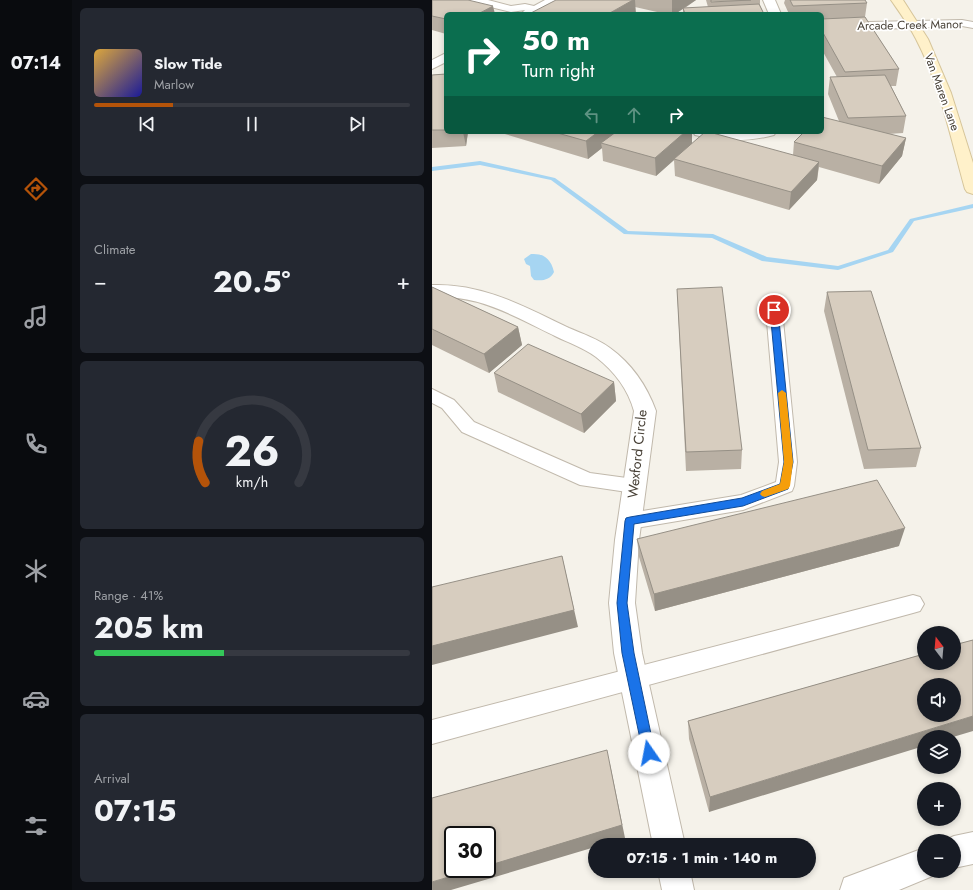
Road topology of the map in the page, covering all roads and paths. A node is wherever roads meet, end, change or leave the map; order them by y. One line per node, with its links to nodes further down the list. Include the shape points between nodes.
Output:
1 (474, 0): 6 (street, via 511,9)
2 (511, 0): 6 (street, via 524,3)
3 (553, 0): 6 (street)
4 (770, 0): 7 (street)
5 (897, 0): 8 (main road, Van Maren Lane)
6 (529, 10)
7 (774, 12)
8 (914, 24): 9 (street, Arcade Creek Manor); 10 (street, Arcade Creek Manor); 13 (main road, Van Maren Lane, via 950,108)
9 (973, 25)
10 (824, 27)
11 (708, 134): 12 (street, via 739,138)
12 (759, 134)
13 (973, 189)
14 (432, 291): 17 (street, Wexford Circle, via 472,294 501,302 602,352 624,373 642,398 645,411)
15 (774, 310): 18 (lane, via 788,462 785,486 743,502)
16 (432, 395): 17 (lane, via 448,404 468,427 587,480)
17 (634, 486): 18 (street, Wexford Circle)
18 (630, 521): 20 (street, Wexford Circle, via 622,603)
19 (913, 604): 20 (lane)
20 (633, 678): 21 (lane); 22 (street, Wexford Circle)
21 (432, 732)
22 (667, 838)
23 (973, 848): 24 (street)
24 (961, 851)
25 (917, 867): 28 (street)
26 (675, 878): 27 (street)
27 (678, 890)
28 (856, 890)

